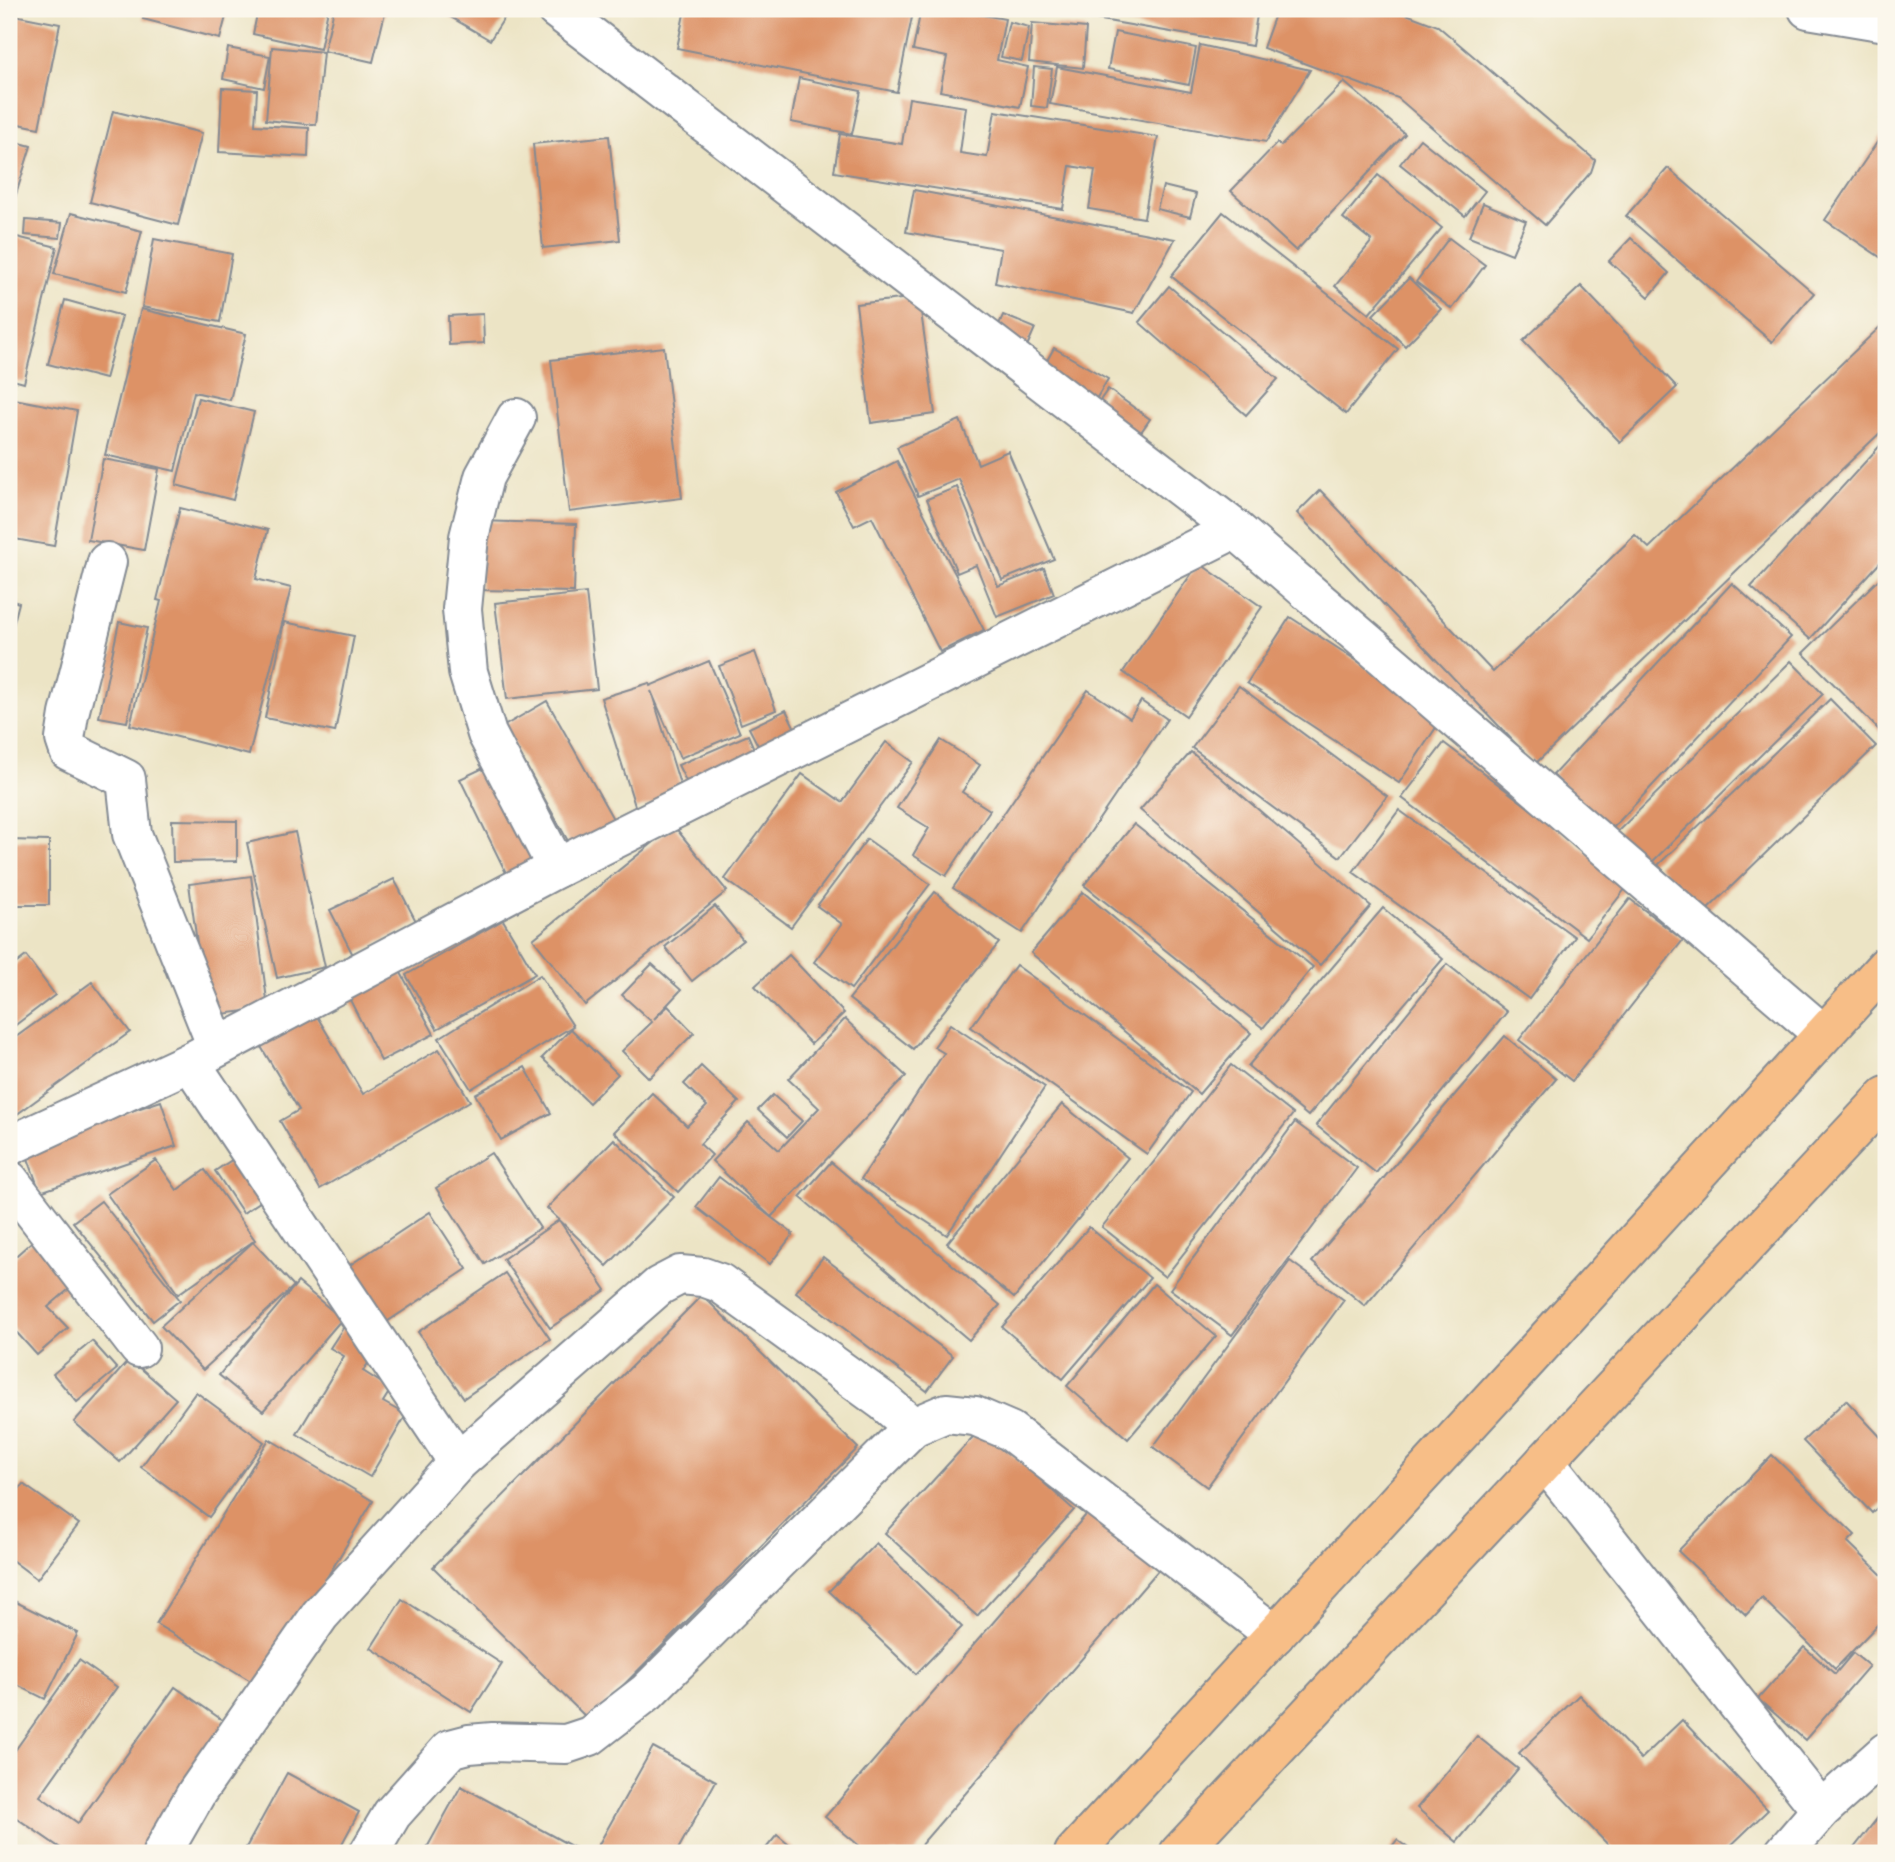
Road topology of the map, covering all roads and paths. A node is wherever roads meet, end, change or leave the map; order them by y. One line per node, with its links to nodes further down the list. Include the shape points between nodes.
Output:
1 (556, 9): 5 (street)
2 (1808, 9): 3 (street)
3 (1886, 22)
4 (516, 418): 7 (street, via 484,477 469,537 462,609 468,672 487,734)
5 (1235, 529): 7 (street); 9 (street)
6 (107, 562): 10 (street, via 65,739 69,751 126,779 132,834)
7 (557, 868): 10 (street)
8 (1886, 966): 9 (main road)
9 (1823, 1034): 18 (main road)
10 (204, 1054): 12 (street); 17 (street)
11 (1886, 1096): 16 (main road)
12 (9, 1146)
13 (9, 1180): 14 (street)
14 (139, 1348)
15 (913, 1427): 17 (street, via 720,1283 680,1275 659,1286); 18 (street, via 946,1413 975,1416 1010,1432); 22 (street, via 628,1707 590,1736 566,1744 493,1742 450,1749 392,1814)
16 (1545, 1461): 20 (street); 24 (main road)
17 (458, 1462): 21 (street, via 320,1615 197,1792)
18 (1275, 1634): 23 (main road)
19 (1884, 1759): 20 (street)
20 (1821, 1810): 25 (street)
21 (162, 1853)
22 (369, 1853)
23 (1074, 1853)
24 (1179, 1853)
25 (1784, 1853)

